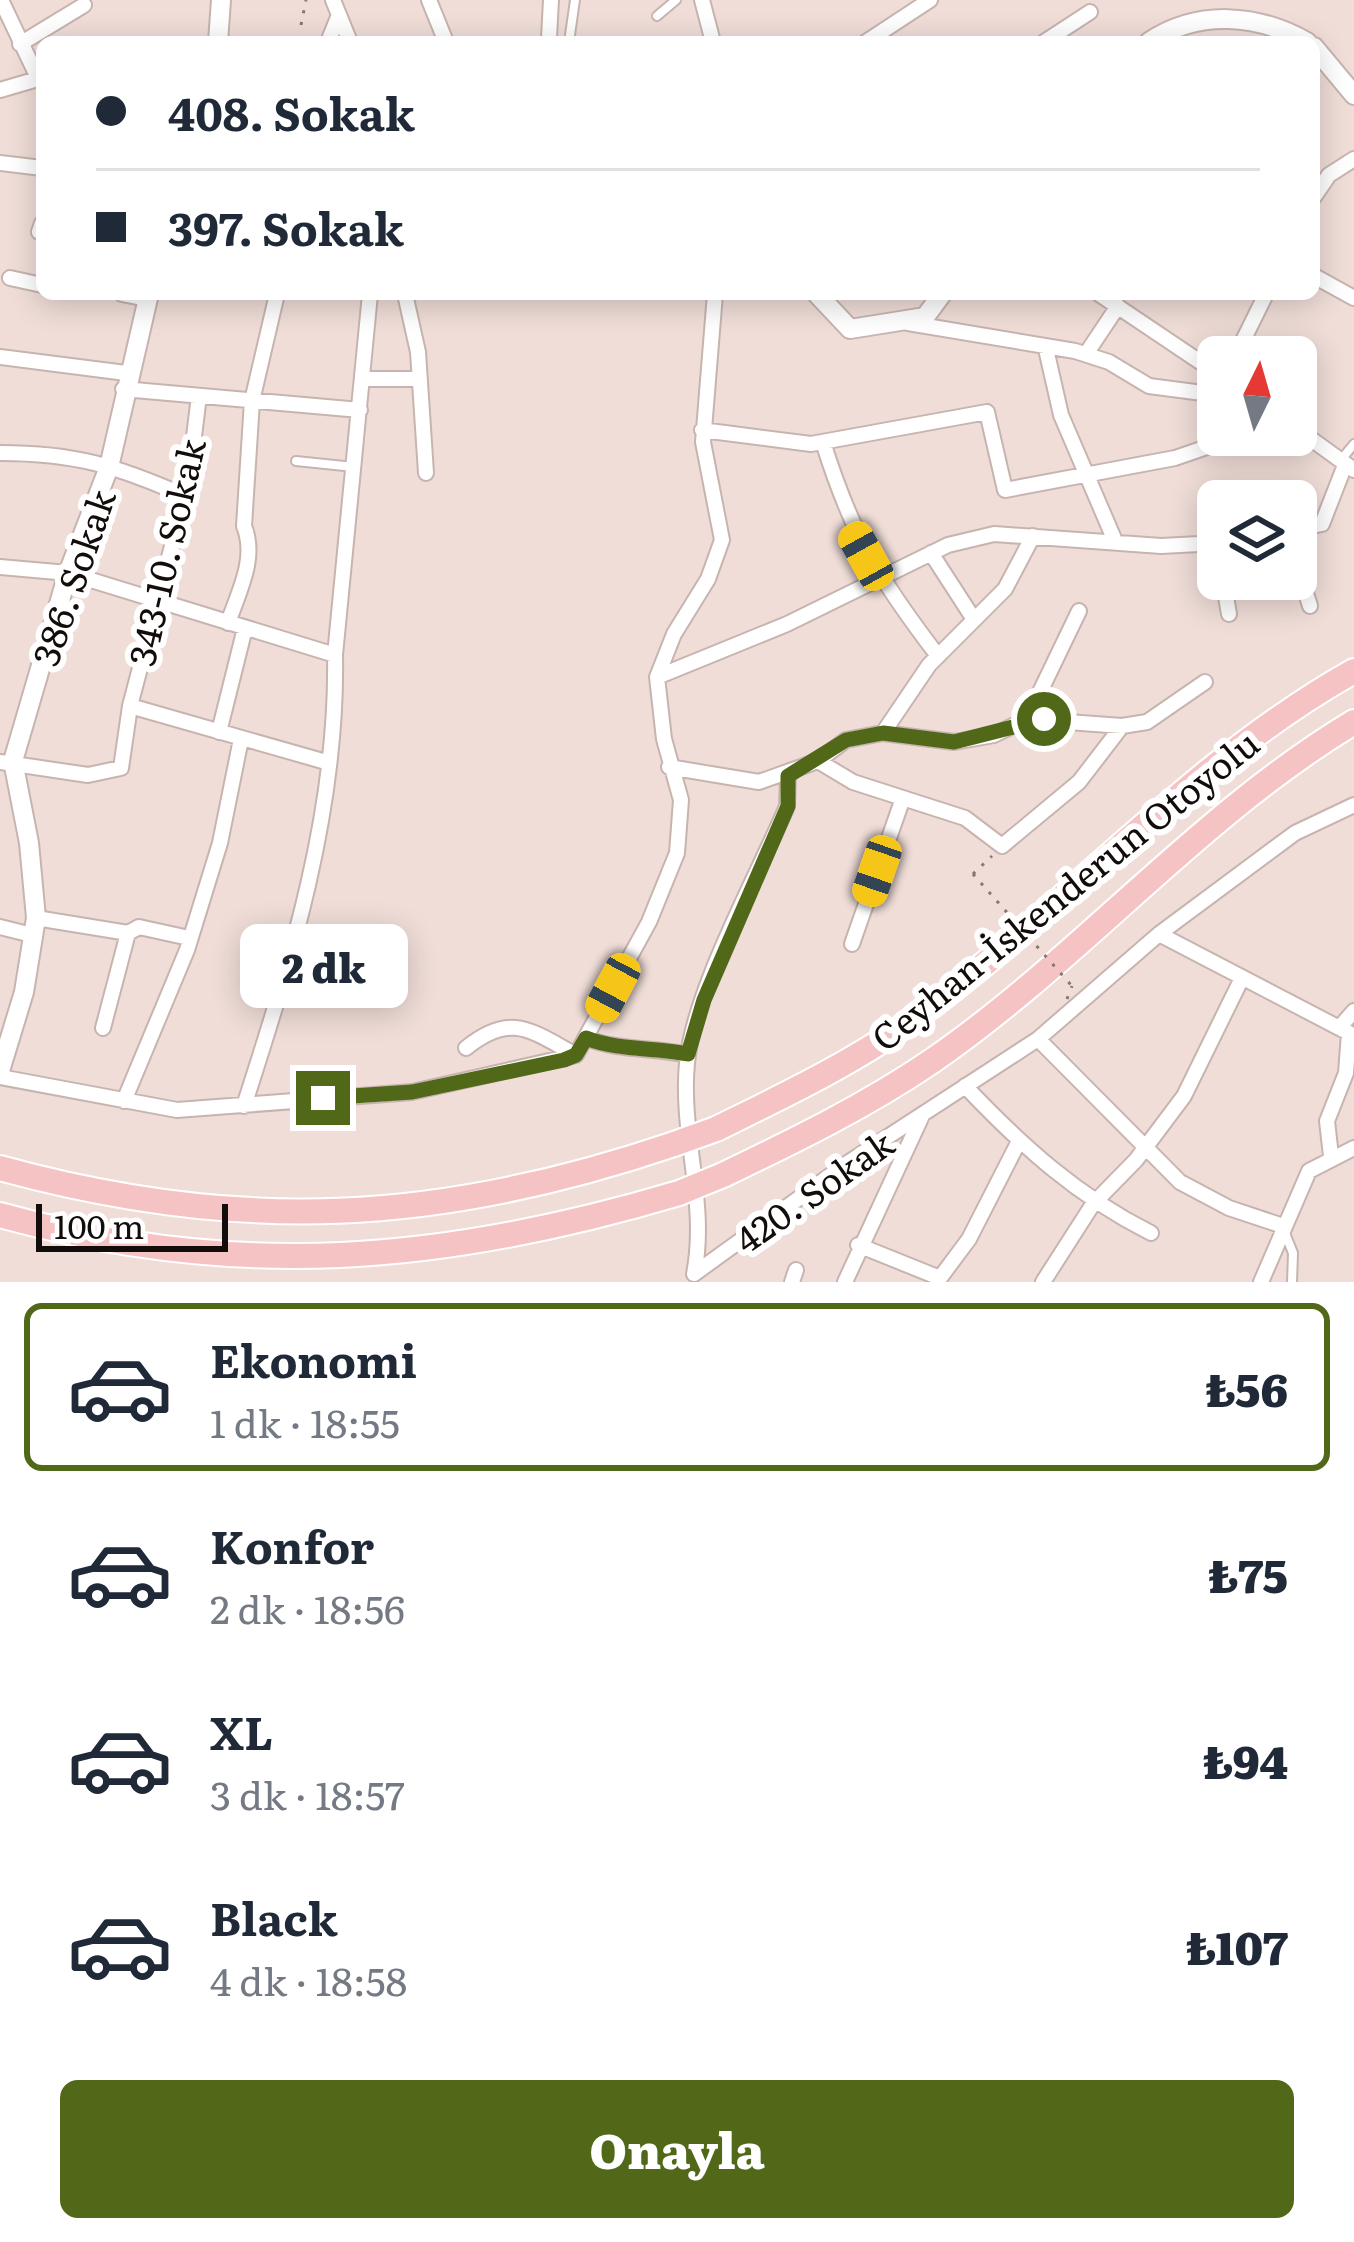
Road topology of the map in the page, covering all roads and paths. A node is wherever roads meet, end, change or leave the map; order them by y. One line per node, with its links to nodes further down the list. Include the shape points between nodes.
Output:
1 (1, 0): 25 (street)
2 (221, 0): 16 (street)
3 (306, 0): 14 (path)
4 (430, 0): 18 (street)
5 (551, 0): 19 (street)
6 (574, 0): 20 (lane)
7 (676, 0): 13 (lane)
8 (702, 0): 21 (street)
9 (930, 0): 22 (street)
10 (84, 5): 25 (street)
11 (336, 8): 17 (street)
12 (1090, 12): 23 (street)
13 (657, 16)
14 (301, 25)
15 (1274, 34): 24 (street, via 1243,19 1208,19)
16 (218, 36)
17 (348, 36)
18 (444, 36)
19 (549, 36)
20 (570, 36)
21 (711, 36)
22 (875, 36)
23 (1053, 36)
24 (1164, 36)
25 (20, 44): 27 (street)
26 (1320, 54): 30 (street)
27 (36, 71)
28 (36, 79): 29 (street)
29 (0, 90)
30 (1354, 94)
31 (1354, 159): 34 (street)
32 (0, 163): 33 (street)
33 (36, 168)
34 (1320, 189)
35 (10, 278): 37 (street)
36 (1320, 280): 38 (street)
37 (36, 284)
38 (1354, 298)
39 (147, 300): 57 (street, 386. Sokak)
40 (276, 300): 60 (street)
41 (370, 300): 55 (street)
42 (406, 300): 56 (street)
43 (714, 300): 62 (street)
44 (823, 300): 49 (street, via 850,329)
45 (938, 300): 49 (street)
46 (1109, 300): 48 (street)
47 (1263, 300): 50 (street)
48 (1118, 306): 52 (street); 54 (street)
49 (908, 323): 51 (street)
50 (1245, 336)
51 (1046, 349): 52 (street); 73 (street, via 1061,415)
52 (1085, 354): 58 (street, via 1149,386)
53 (0, 357): 57 (street)
54 (1197, 360)
55 (363, 379): 56 (street); 61 (street)
56 (420, 380): 72 (street)
57 (125, 381): 59 (street); 69 (street, 386. Sokak)
58 (1197, 392)
59 (199, 397): 60 (street); 74 (street, 343-10. Sokak)
60 (252, 401): 61 (street); 90 (street, via 248,566)
61 (361, 410): 71 (street)
62 (702, 430): 63 (street); 95 (street, via 722,540)
63 (823, 442): 73 (street, via 987,412 1005,490); 82 (street, via 853,534)
64 (1317, 444): 70 (street)
65 (1354, 444): 70 (lane)
66 (1197, 450): 73 (street)
67 (0, 453): 69 (street)
68 (296, 461): 71 (lane)
69 (110, 462): 74 (street); 81 (street, 386. Sokak)
70 (1346, 466): 75 (street)
71 (356, 467): 92 (street)
72 (426, 473)
73 (1090, 477): 77 (street)
74 (185, 496): 83 (street, 343-10. Sokak)
75 (1317, 525)
76 (1033, 536): 77 (street); 79 (street, via 994,534); 89 (street, via 1005,590)
77 (1115, 541): 78 (street)
78 (1197, 546)
79 (931, 553): 82 (street); 89 (street)
80 (0, 567): 81 (street)
81 (68, 573): 83 (street); 106 (street, 386. Sokak)
82 (878, 579): 93 (street); 95 (street)
83 (156, 599): 90 (street); 97 (street, 343-10. Sokak)
84 (1227, 600): 88 (street)
85 (1308, 600): 86 (street)
86 (1310, 606)
87 (1079, 611): 98 (street)
88 (1229, 614)
89 (973, 618): 93 (street)
90 (228, 623): 91 (street)
91 (245, 628): 92 (street); 101 (street)
92 (335, 655): 104 (street)
93 (938, 656): 102 (street)
94 (1354, 670): 137 (highway, Ceyhan-İskenderun Otoyolu, bridge, via 1240,747 906,1024 716,1129 599,1170 361,1213 103,1197)
95 (657, 677): 107 (street)
96 (1205, 682): 100 (street, via 1147,722)
97 (130, 706): 101 (street); 106 (street, 343-10. Sokak, via 126,756 112,773)
98 (1027, 719): 100 (street); 102 (street, via 954,742)
99 (1354, 722): 139 (highway, Ceyhan-İskenderun Otoyolu, bridge, via 1268,782 932,1061 817,1130 679,1192 498,1240 364,1258 231,1256 94,1241)
100 (1122, 726): 111 (street, via 1079,782)
101 (219, 732): 103 (street)
102 (883, 733): 105 (street, via 846,740)
103 (241, 739): 104 (street); 116 (street)
104 (326, 761): 131 (street, via 305,900)
105 (818, 761): 108 (street); 109 (street)
106 (6, 762): 112 (street, 386. Sokak)
107 (670, 767): 108 (street, via 759,782); 123 (street, via 681,800 677,854)
108 (788, 776): 126 (street, 420. Sokak, via 788,806)
109 (903, 798): 111 (street, via 965,818); 117 (street)
110 (1354, 805): 115 (street, 420. Sokak, via 1295,832)
111 (1002, 846): 119 (path, bridge, via 973,874)
112 (34, 926): 113 (street); 114 (street); 128 (street, 386. Sokak)
113 (0, 927)
114 (128, 933): 116 (street, via 140,927); 121 (street)
115 (1159, 934): 118 (street); 124 (street, 420. Sokak)
116 (189, 938): 130 (street)
117 (852, 944)
118 (1242, 979): 122 (street); 135 (street, via 1184,1096)
119 (1072, 986)
120 (1354, 1011): 122 (street)
121 (103, 1028)
122 (1340, 1028): 136 (street, via 1352,1045 1328,1121)
123 (586, 1038): 126 (street, via 611,1048); 127 (street)
124 (1038, 1039): 129 (street, 420. Sokak); 135 (street)
125 (466, 1048): 127 (street, via 494,1026 514,1026)
126 (688, 1054): 143 (street, 420. Sokak, via 699,1218)
127 (576, 1055): 131 (street, via 412,1092)
128 (0, 1074): 130 (street)
129 (965, 1086): 132 (street, 420. Sokak); 133 (street)
130 (124, 1101): 131 (street, via 177,1110)
131 (244, 1106)
132 (922, 1114): 142 (street); 143 (street, 420. Sokak)
133 (1018, 1143): 138 (street); 144 (street)
134 (1354, 1148): 136 (street)
135 (1144, 1149): 138 (street); 140 (street, via 1180,1182)
136 (1331, 1156): 140 (street, via 1309,1171)
137 (0, 1168)
138 (1093, 1204): 141 (street); 146 (street)
139 (0, 1215)
140 (1282, 1226): 147 (street); 148 (lane, via 1293,1253)
141 (1151, 1233)
142 (858, 1245): 144 (street); 145 (street)
143 (693, 1278)
144 (939, 1280)
145 (845, 1282)
146 (1043, 1282)
147 (1261, 1282)
148 (1292, 1282)

